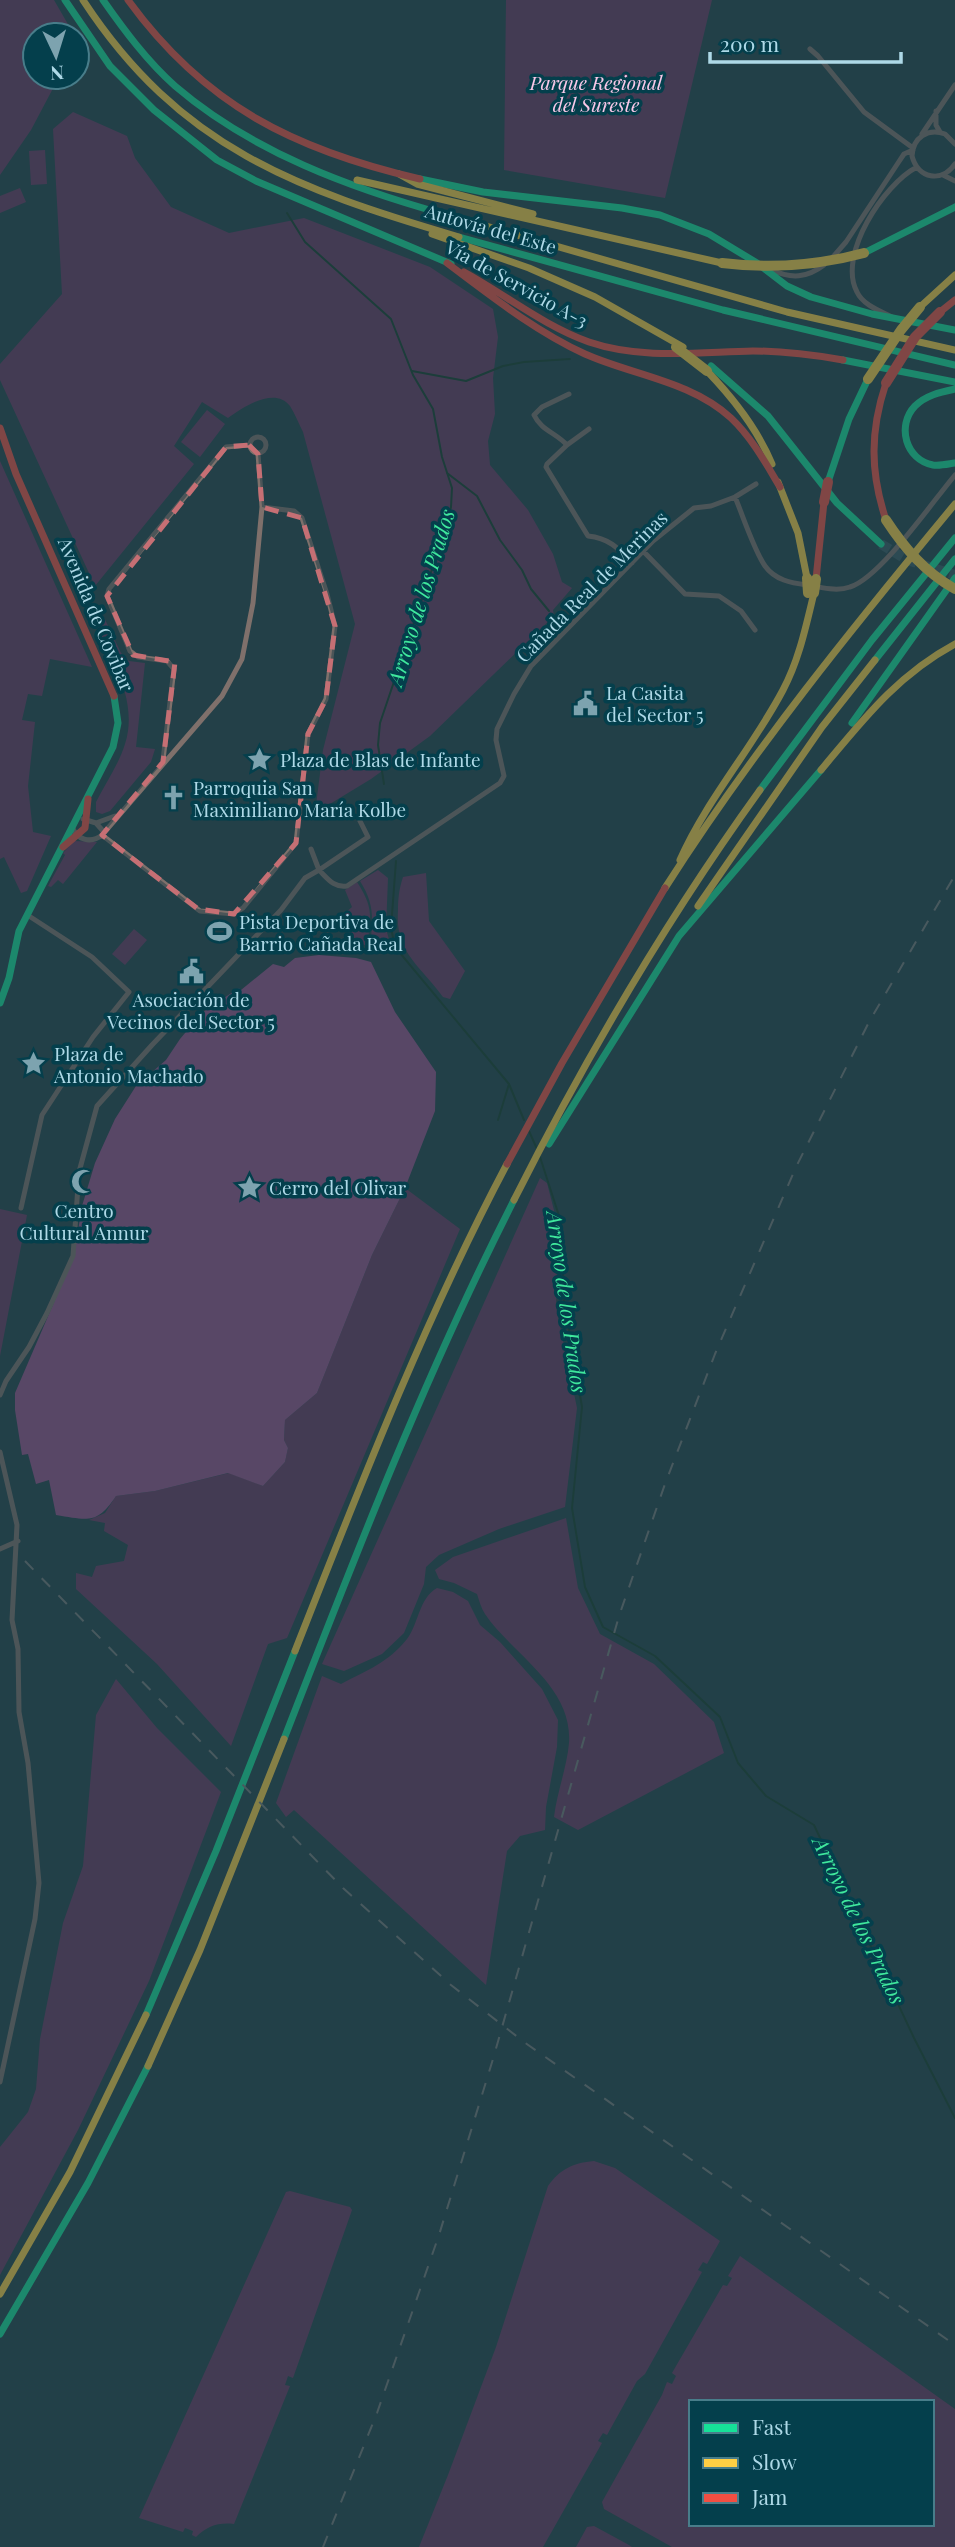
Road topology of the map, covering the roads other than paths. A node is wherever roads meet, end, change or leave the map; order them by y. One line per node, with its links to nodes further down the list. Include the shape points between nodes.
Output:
1 (65, 0): 21 (main road, Vía de Servicio A-3, via 110,66 153,110 218,160 256,181)
2 (83, 0): 19 (main road, Autovía del Este, via 120,53 193,123 263,167)
3 (103, 0): 14 (main road, Autovía del Este, via 130,38 174,85 238,132)
4 (128, 0): 15 (main road, via 188,71 233,104 311,146)
5 (810, 49): 11 (street, via 864,112)
6 (955, 85): 7 (street)
7 (936, 111): 8 (street); 9 (street)
8 (940, 132): 9 (street); 10 (street)
9 (921, 136): 11 (street)
10 (955, 142)
11 (913, 149): 13 (street); 22 (street, via 904,153 837,254 820,268 802,276 784,275)
12 (955, 166): 16 (street)
13 (917, 167): 16 (street, via 926,174); 25 (street, via 889,189 863,231 853,260 857,292 871,307)
14 (310, 169): 20 (main road); 27 (main road, Autovía del Este, via 411,205 787,312)
15 (400, 174): 20 (main road, via 417,184); 22 (main road, via 678,220)
16 (943, 175): 17 (street)
17 (955, 181)
18 (955, 207): 20 (main road, bridge, via 864,253 795,268 751,267)
19 (407, 222): 28 (main road, Autovía del Este, via 786,328); 29 (main road, via 595,297)
20 (621, 239)
21 (447, 262): 30 (main road, Vía de Servicio A-3, via 554,327 619,350 661,355 781,352 846,359); 42 (main road, via 584,354 708,401 744,431)
22 (756, 263): 25 (main road, via 790,287 818,299)
23 (955, 275): 51 (main road, bridge, via 920,307 889,346 849,419 828,482)
24 (955, 300): 53 (main road, bridge, via 915,337 886,383 877,405 871,454 886,520 899,541 915,560)
25 (895, 318): 26 (main road)
26 (955, 330)
27 (955, 349)
28 (955, 365)
29 (709, 369): 42 (main road, via 764,442); 47 (main road, via 748,396 842,510)
30 (955, 382)
31 (955, 388): 39 (main road, via 938,390 919,401 906,419 904,435 908,448 929,466)
32 (569, 394): 37 (street, via 534,415)
33 (0, 428): 35 (main road, Avenida de Covibar)
34 (589, 429): 37 (street)
35 (2, 443): 60 (main road, Avenida de Covibar, via 113,692 117,736 88,798)
36 (249, 445): 38 (street); 38 (street, via 257,437 265,440 265,449); 56 (street, via 226,447 107,596 133,655 167,661 174,669)
37 (567, 445): 50 (street, via 546,467 588,536 614,544)
38 (258, 454): 45 (street)
39 (955, 463)
40 (955, 474): 43 (street, via 865,579 832,589 775,577 764,565)
41 (755, 484): 43 (street, Cañada Real de Merinas)
42 (780, 487): 51 (main road)
43 (736, 497): 48 (street, Cañada Real de Merinas, via 694,508)
44 (955, 504): 66 (main road, via 796,703)
45 (262, 507): 56 (street, via 253,603 242,659 222,696); 61 (street, via 294,512 302,518 335,626 326,699 308,734 296,843 234,914 198,909)
46 (955, 538): 70 (main road, via 812,718 695,886 582,1071)
47 (881, 544)
48 (643, 551): 50 (street, Cañada Real de Merinas); 54 (street, via 685,594 719,596 741,611)
49 (955, 559): 68 (main road, via 822,727)
50 (632, 563): 65 (street, Cañada Real de Merinas, via 531,666 514,694 496,729 503,776 500,783 347,886 334,885)
51 (811, 578): 66 (main road, bridge, via 800,652 783,691 715,794)
52 (955, 578): 57 (main road)
53 (955, 589)
54 (755, 630)
55 (955, 644): 57 (main road, via 907,673)
56 (163, 762): 58 (street)
57 (822, 766): 68 (main road)
58 (118, 815): 60 (street); 61 (street)
59 (360, 821): 65 (street, via 368,837)
60 (83, 822): 61 (street); 62 (street); 62 (main road, Avenida de Covibar, via 85,828); 63 (main road, Avenida de Covibar)
61 (102, 833): 62 (street, via 92,840)
62 (78, 836): 63 (main road, Avenida de Covibar)
63 (61, 849): 67 (main road, Avenida de Covibar)
64 (311, 849): 65 (street)
65 (319, 870): 72 (street, via 305,878 281,910 97,1106 79,1172 73,1256)
66 (675, 873): 77 (main road, via 571,1046 441,1299 361,1483 148,2012 61,2186)
67 (29, 916): 69 (main road, Avenida de Covibar, via 19,931); 71 (street, via 92,957 129,992 42,1115)
68 (679, 936): 70 (main road)
69 (0, 1003)
70 (521, 1185): 78 (main road, via 410,1422 168,2023 73,2209)
71 (21, 1208)
72 (0, 1393)
73 (0, 1452): 74 (street)
74 (18, 1541): 75 (street); 76 (street, via 12,1620 39,1883 33,1932)
75 (0, 1549)
76 (0, 2082)
77 (0, 2294)
78 (0, 2334)

